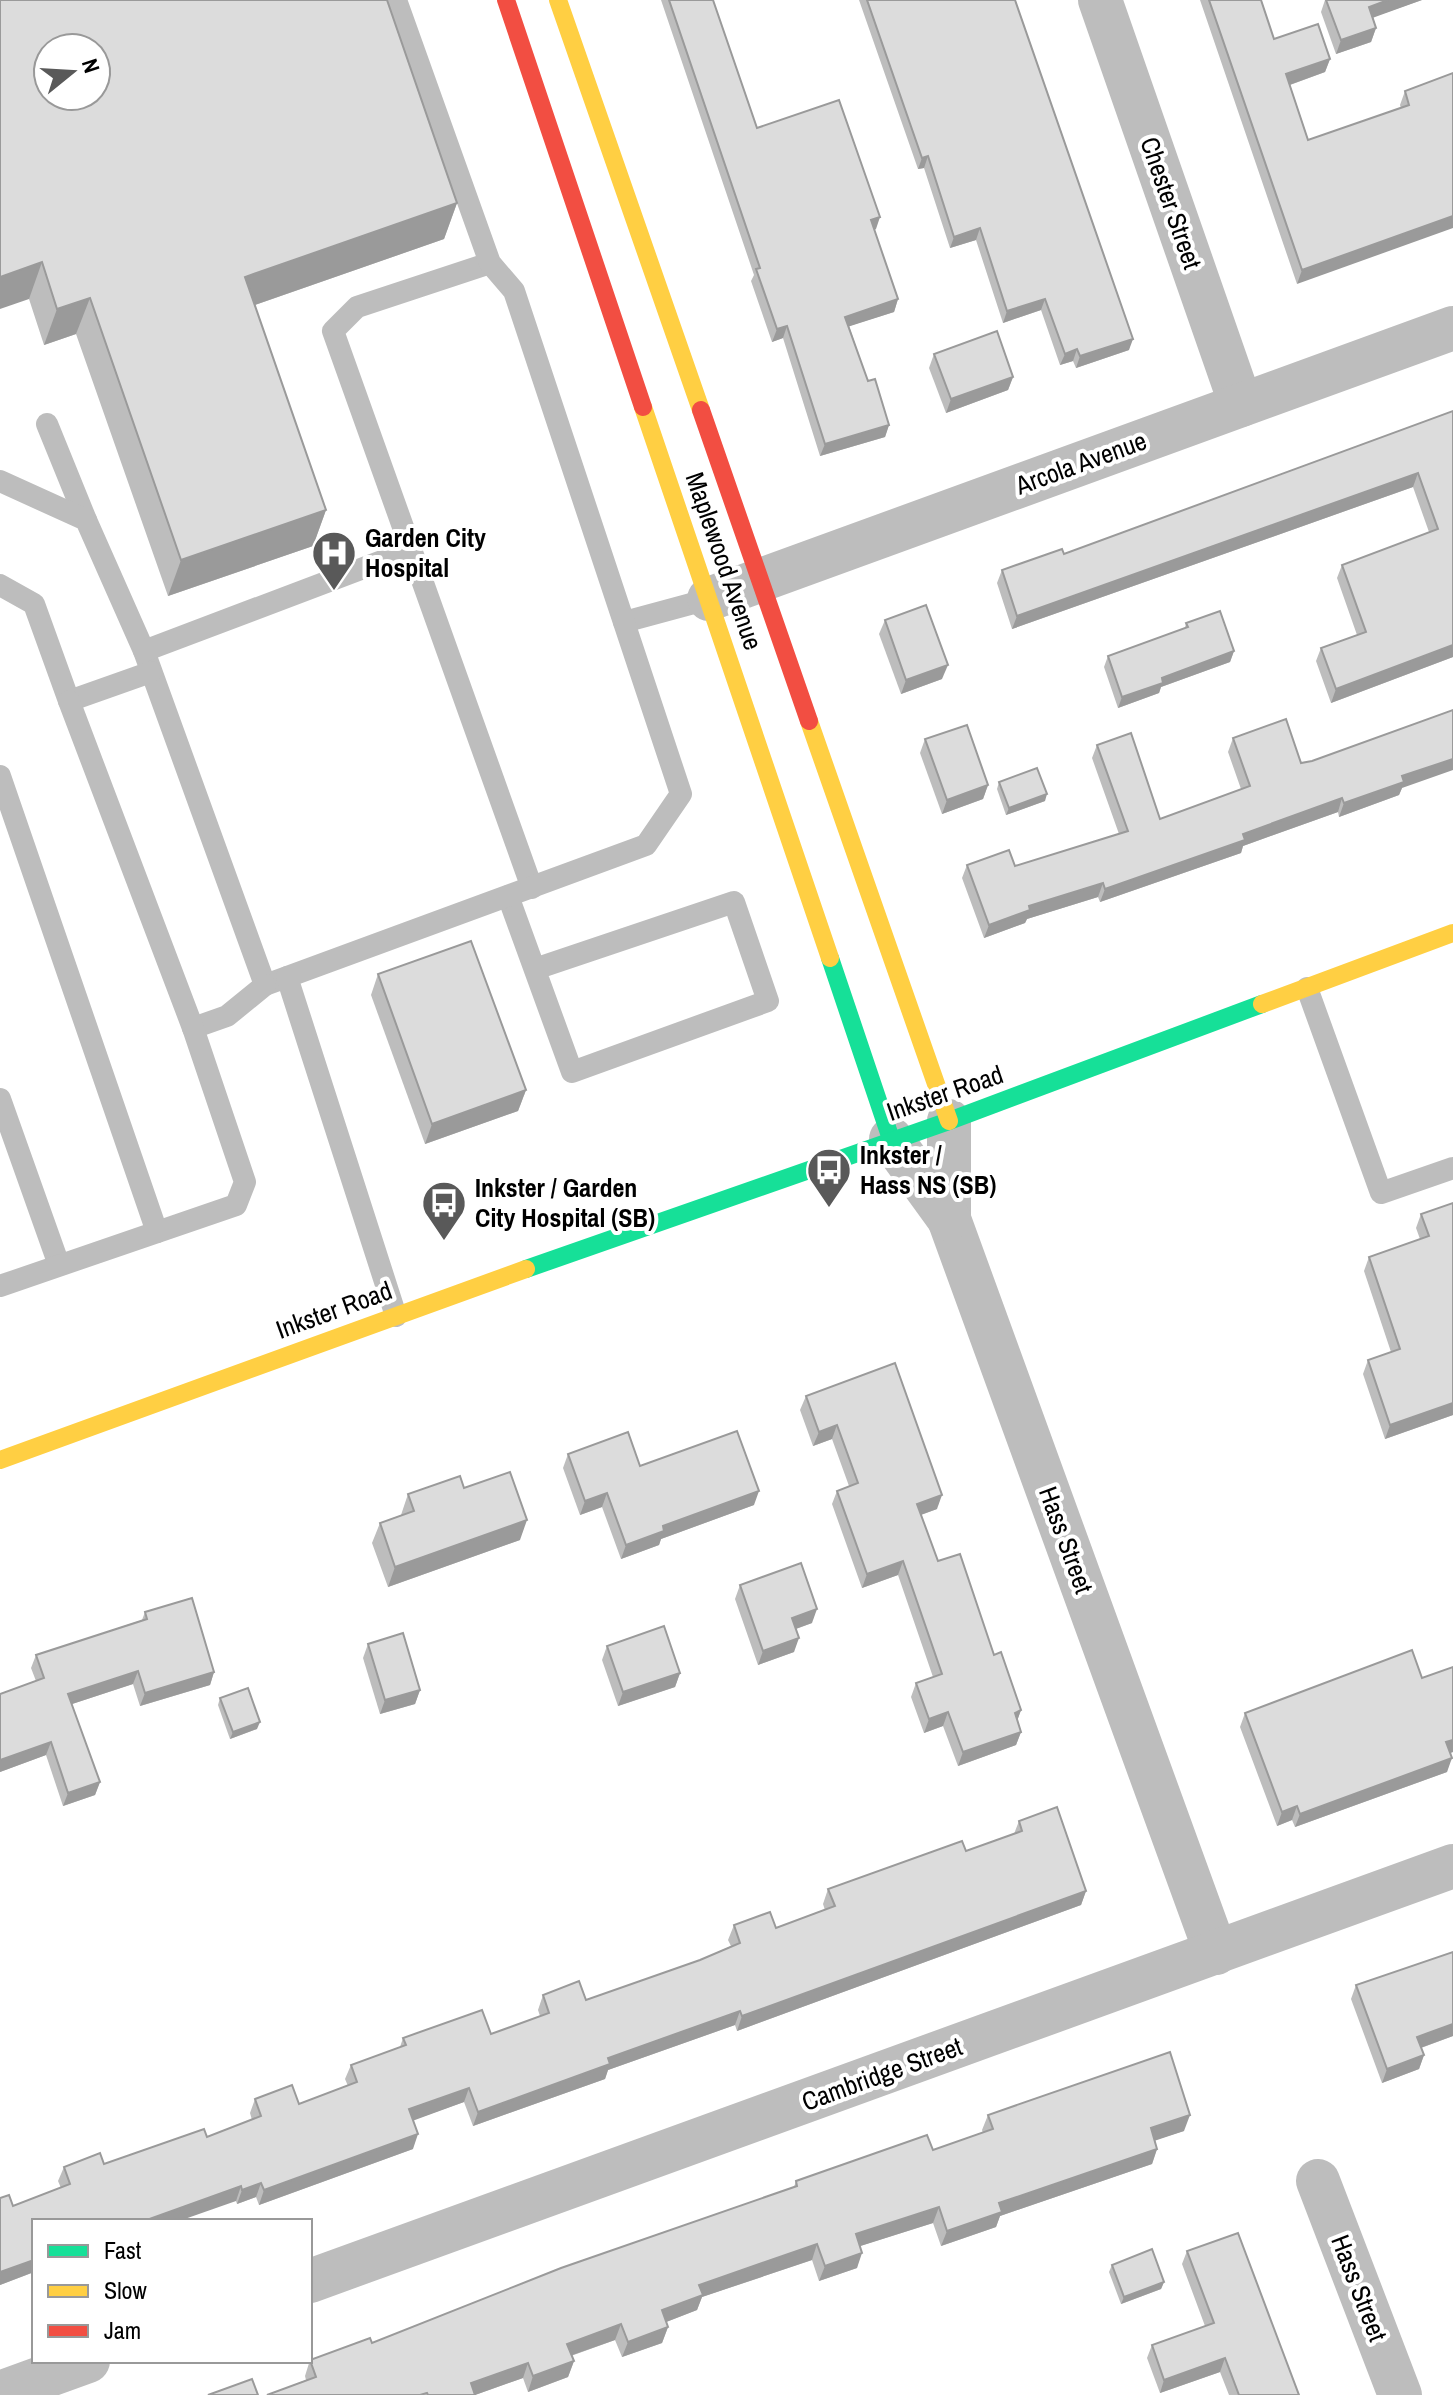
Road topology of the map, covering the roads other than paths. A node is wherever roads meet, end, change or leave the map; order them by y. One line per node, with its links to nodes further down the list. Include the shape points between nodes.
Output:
1 (396, 0): 7 (lane)
2 (506, 0): 6 (street, Maplewood Avenue)
3 (558, 0): 5 (street, Maplewood Avenue)
4 (1100, 0): 9 (street, Chester Street)
5 (571, 40): 6 (street); 14 (street, Maplewood Avenue)
6 (526, 57): 16 (street, Maplewood Avenue)
7 (490, 263): 13 (lane, via 357,307 333,331); 17 (lane, via 514,291)
8 (1453, 328): 9 (street, Arcola Avenue)
9 (1241, 405): 14 (street, Arcola Avenue)
10 (47, 424): 12 (lane)
11 (0, 481): 12 (lane)
12 (86, 520): 18 (lane)
13 (411, 550): 18 (lane); 21 (lane)
14 (759, 580): 16 (street, Arcola Avenue); 30 (street, Maplewood Avenue)
15 (0, 585): 19 (lane, via 34,604)
16 (709, 599): 17 (lane); 31 (street, Maplewood Avenue)
17 (624, 622): 21 (lane, via 681,794 646,845)
18 (147, 661): 19 (lane); 26 (lane)
19 (69, 701): 28 (lane)
20 (0, 776): 34 (lane)
21 (532, 888): 22 (lane)
22 (508, 896): 24 (lane); 25 (lane)
23 (1453, 933): 27 (street, Inkster Road)
24 (535, 969): 24 (lane, via 572,1072 768,1001 734,902)
25 (287, 977): 26 (lane); 37 (lane)
26 (265, 985): 28 (lane, via 227,1016)
27 (1307, 988): 30 (street, Inkster Road); 32 (lane, via 1381,1193)
28 (193, 1028): 34 (lane, via 245,1182 236,1205)
29 (0, 1099): 35 (lane)
30 (949, 1121): 31 (street, Inkster Road); 33 (street, Hass Street)
31 (891, 1139): 33 (street); 37 (street, Inkster Road)
32 (1453, 1168)
33 (949, 1219): 40 (street, Hass Street)
34 (157, 1232): 35 (lane)
35 (59, 1265): 36 (lane)
36 (0, 1286)
37 (396, 1316): 38 (street, Inkster Road)
38 (0, 1460)
39 (1453, 1866): 40 (street, Cambridge Street)
40 (1216, 1953): 42 (street, Cambridge Street)
41 (1318, 2181): 45 (street, Hass Street)
42 (312, 2280)
43 (82, 2363): 44 (street)
44 (0, 2393)
45 (1400, 2395)

